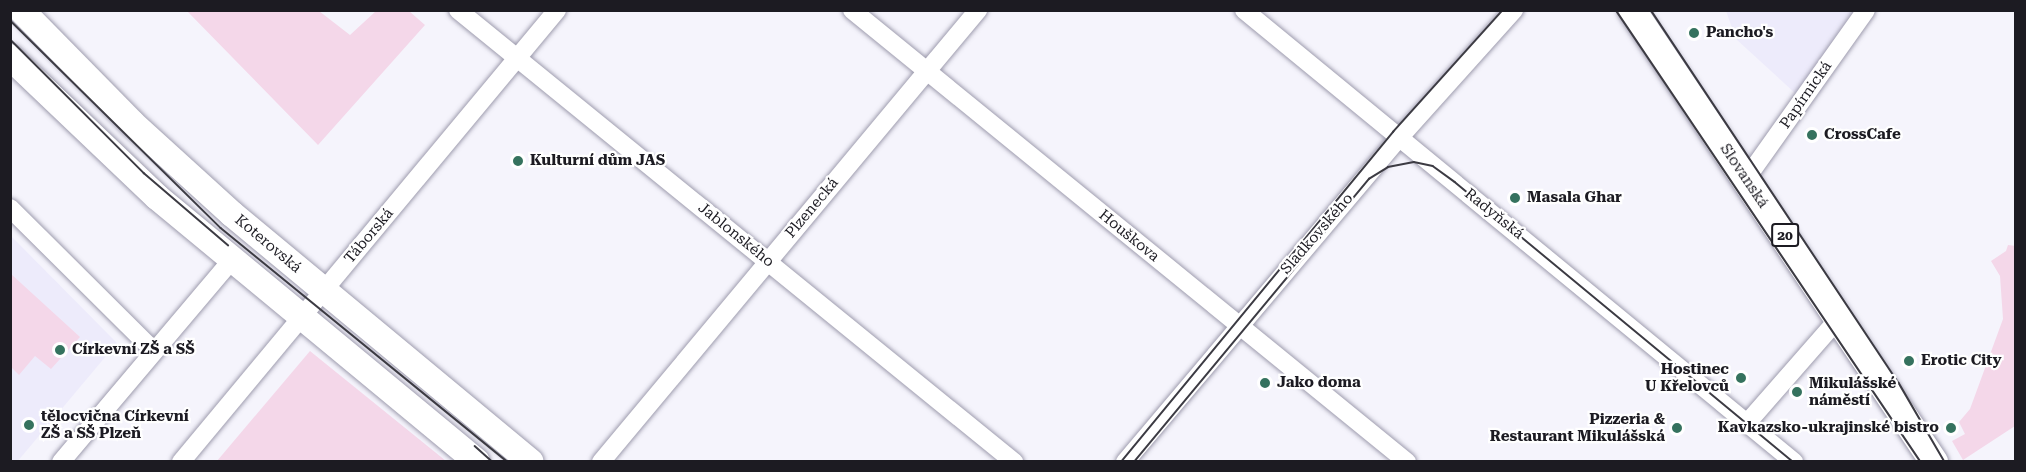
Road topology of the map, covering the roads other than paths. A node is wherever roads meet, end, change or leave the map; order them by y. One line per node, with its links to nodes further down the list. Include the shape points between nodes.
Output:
1 (21, 10): 18 (street, Koterovská, via 132,123)
2 (458, 10): 11 (street, Jablonského)
3 (557, 10): 11 (street, Táborská)
4 (852, 10): 12 (street, Houškova)
5 (978, 10): 12 (street, Plzenecká)
6 (1244, 10): 13 (street, Radyňská)
7 (1514, 10): 13 (street, Sladkovského)
8 (1632, 10): 14 (main road, Slovanská / 20)
9 (1866, 10): 14 (street, Papírnická)
10 (10, 57): 16 (street, via 116,159)
11 (518, 57): 17 (street, Jablonského); 18 (street, Táborská)
12 (926, 72): 17 (street, Plzenecká); 21 (street, Houškova)
13 (1400, 137): 21 (street, Sladkovského); 23 (street, Radyňská)
14 (1746, 179): 20 (main road, Slovanská / 20)
15 (10, 208): 22 (street)
16 (232, 260): 19 (street); 22 (street)
17 (768, 261): 28 (street, Plzenecká); 29 (street, Jablonského)
18 (324, 291): 19 (street, Táborská); 27 (street, Koterovská)
19 (302, 317): 25 (street, Táborská); 26 (street)
20 (1840, 317): 23 (street); 33 (main road, Slovanská / 20)
21 (1239, 325): 30 (street, Sladkovského); 31 (street, Houškova)
22 (154, 351): 24 (street)
23 (1746, 420): 32 (street)
24 (61, 462)
25 (181, 462)
26 (477, 462)
27 (531, 462)
28 (601, 462)
29 (1014, 462)
30 (1125, 462)
31 (1407, 462)
32 (1794, 462)
33 (1934, 462)

